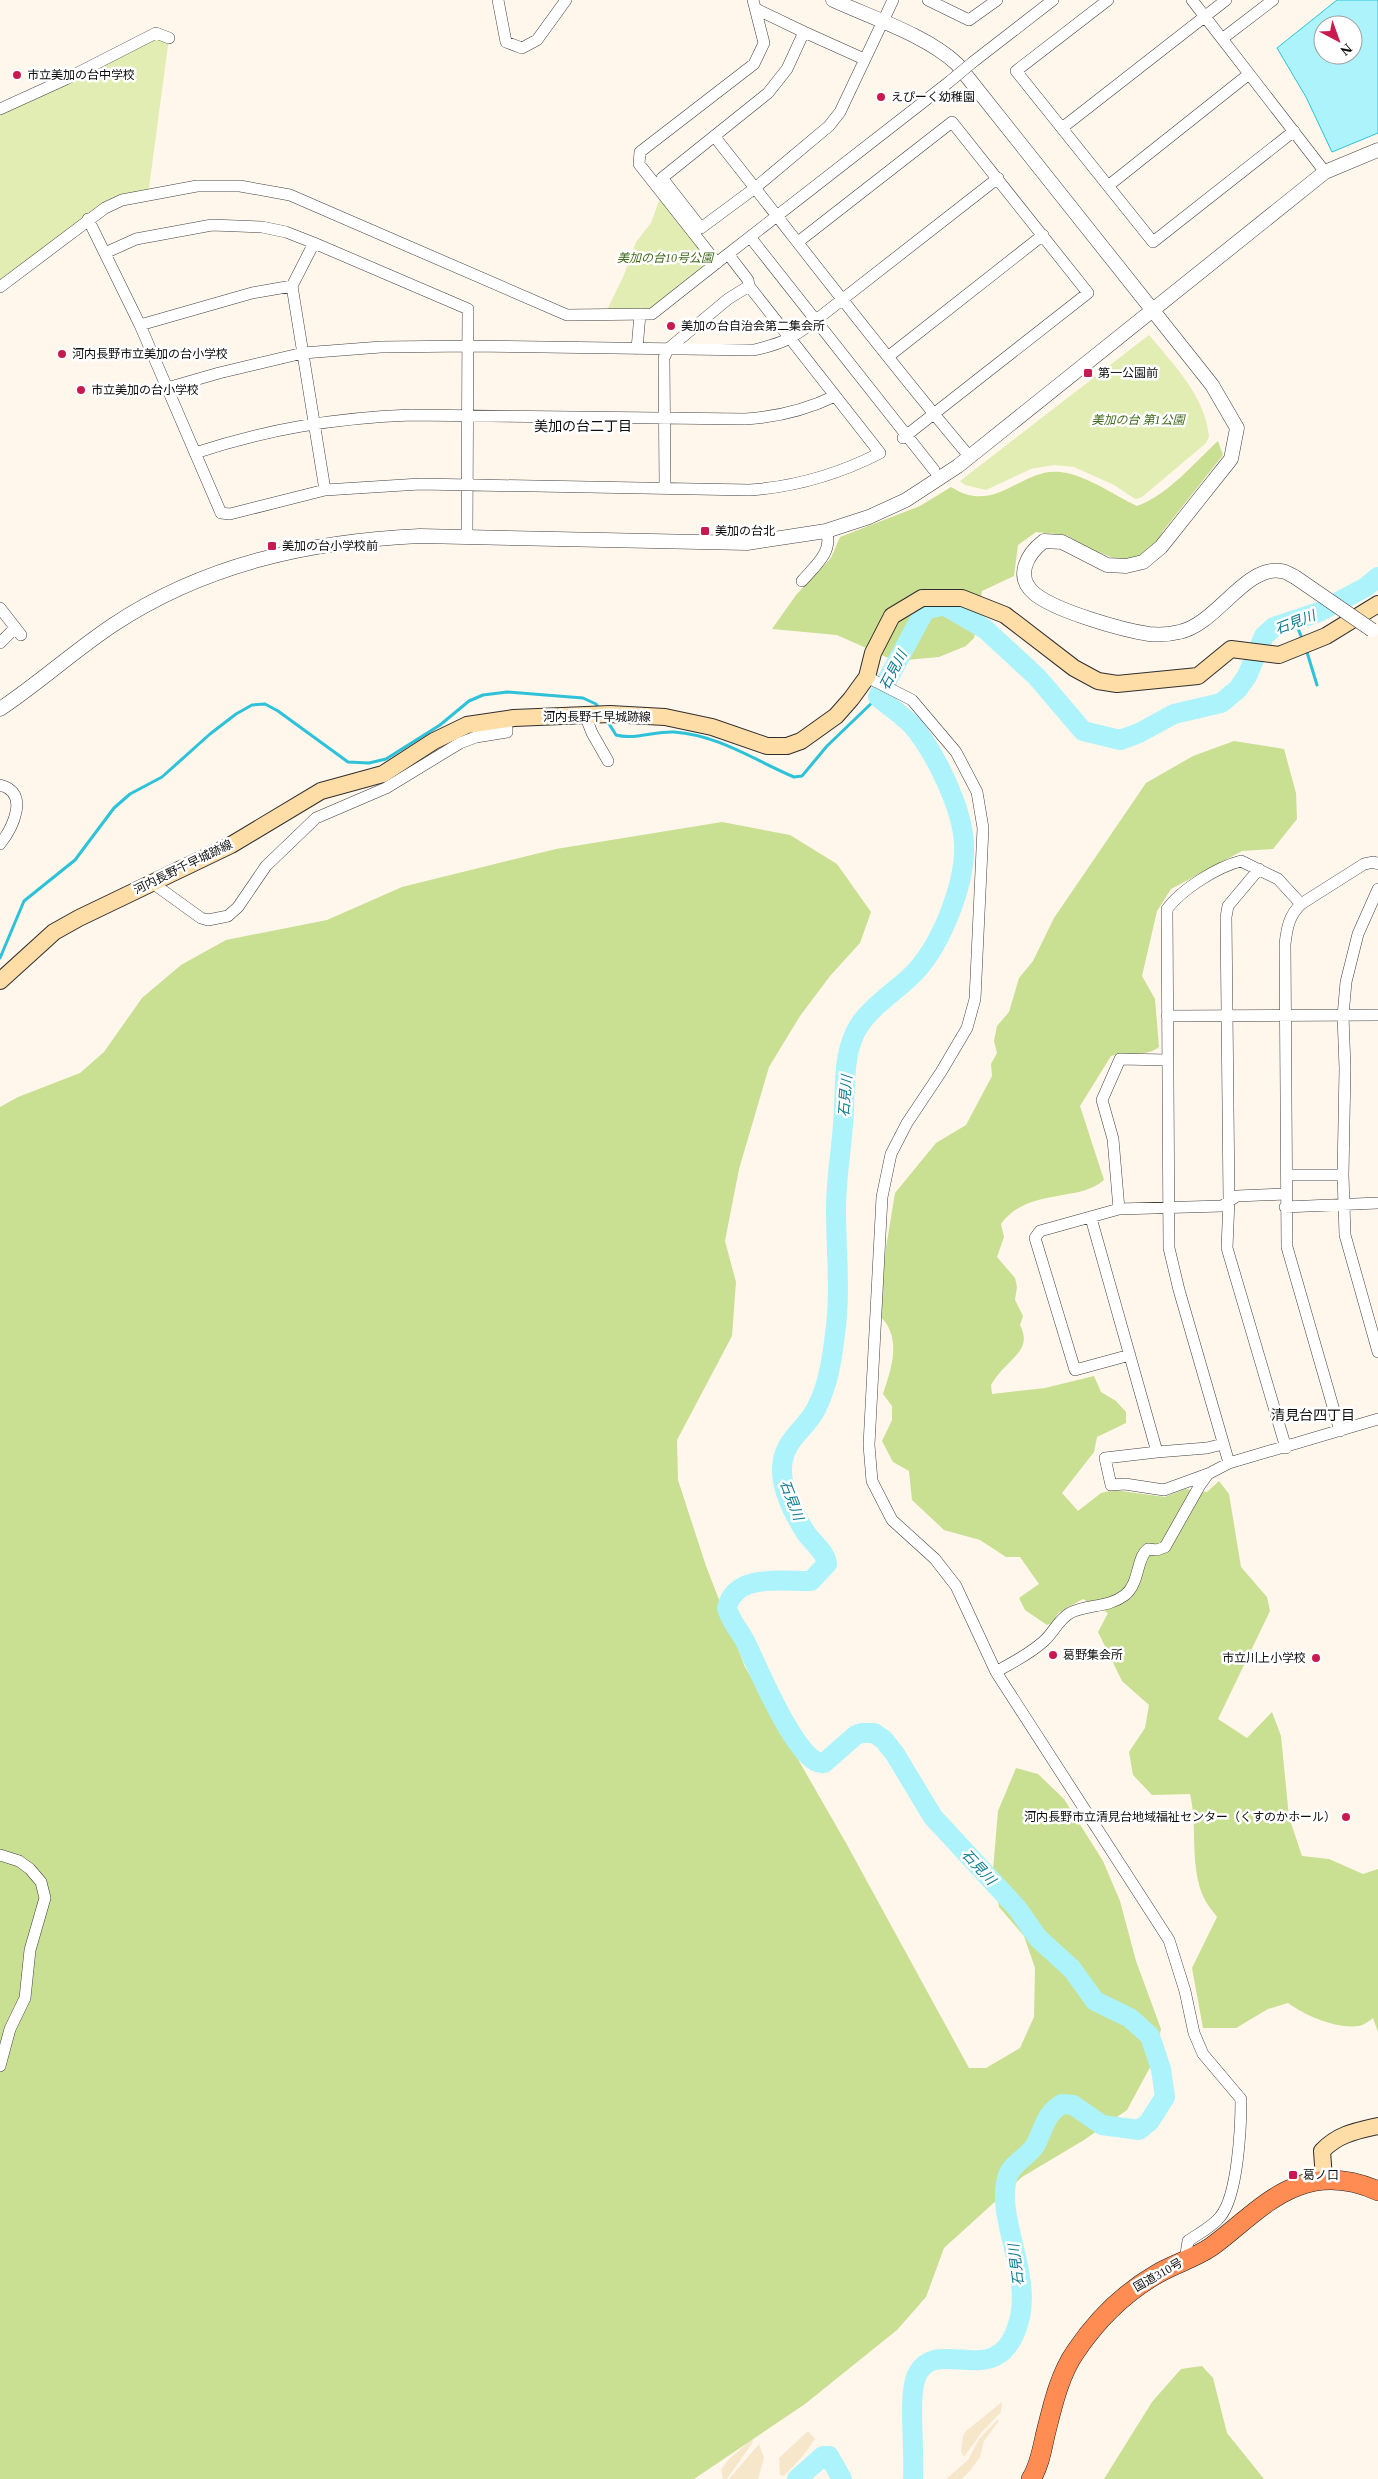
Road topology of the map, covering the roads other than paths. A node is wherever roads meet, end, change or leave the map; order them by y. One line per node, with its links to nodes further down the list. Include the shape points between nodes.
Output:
1 (498, 0): 2 (street, via 506,42 522,48 537,40)
2 (566, 0)
3 (833, 0): 14 (street)
4 (893, 0): 14 (street)
5 (928, 0): 6 (street, via 969,20)
6 (997, 0)
7 (1053, 0): 29 (street, bridge)
8 (1108, 0): 21 (street, via 1016,71)
9 (1192, 0): 13 (street)
10 (1226, 0): 13 (street)
11 (1274, 0): 17 (street)
12 (754, 5): 15 (street); 37 (street, via 764,43 754,64 640,152 639,164)
13 (1204, 17): 17 (street); 21 (street)
14 (883, 23): 18 (street); 42 (street, via 931,44 957,64)
15 (804, 32): 18 (street); 23 (street, via 778,82)
16 (169, 38): 20 (street, via 156,33)
17 (1222, 39): 19 (street)
18 (864, 58): 28 (street, via 840,112 829,126)
19 (1249, 74): 22 (street); 27 (street)
20 (0, 109)
21 (1062, 128): 27 (street)
22 (1294, 131): 25 (street); 27 (street, via 1153,242)
23 (714, 136): 28 (street); 28 (street, via 662,178 701,228)
24 (1378, 150): 25 (street)
25 (1325, 172): 42 (street)
26 (998, 178): 31 (street); 33 (street, via 952,122); 41 (street)
27 (1108, 186)
28 (755, 188): 29 (street)
29 (777, 216): 32 (street); 33 (street)
30 (88, 219): 35 (street); 40 (street); 43 (street, via 122,200 197,186 268,190 290,196 567,315)
31 (1043, 235): 51 (street); 54 (street, via 1088,293)
32 (750, 237): 36 (street); 44 (street)
33 (798, 242): 41 (street)
34 (314, 243): 35 (street, via 262,227 212,225 136,239); 38 (street); 47 (street, via 468,309)
35 (105, 253): 45 (street)
36 (728, 254): 37 (street); 39 (street)
37 (717, 263): 43 (street, via 652,314)
38 (292, 286): 45 (street, via 252,293); 50 (street)
39 (749, 286): 46 (street); 49 (street, via 728,299)
40 (0, 287)
41 (842, 300): 44 (street); 51 (street)
42 (1154, 310): 60 (street); 70 (street, bridge, via 1232,416 1237,428 1231,459 1161,547 1144,562 1126,566 1107,565 1062,542 1044,541 1027,558 1023,570 1033,593 1053,604 1151,634 1180,632 1200,623 1253,578 1265,572 1281,571 1295,576)
43 (640, 314): 48 (street)
44 (816, 320): 46 (street); 58 (street)
45 (140, 326): 52 (street)
46 (791, 340): 49 (street, via 754,350); 53 (street)
47 (470, 346): 48 (street); 50 (street, via 381,347); 55 (street)
48 (638, 349): 49 (street)
49 (668, 350): 56 (street, via 664,358)
50 (303, 353): 52 (street, via 219,372); 57 (street)
51 (888, 356): 54 (street)
52 (167, 388): 59 (street)
53 (835, 396): 56 (street, via 814,406 766,418); 63 (street, via 883,452 856,466 820,478 769,489)
54 (934, 414): 58 (street); 60 (street)
55 (468, 415): 56 (street); 57 (street, via 372,416); 62 (street)
56 (665, 419): 63 (street)
57 (315, 422): 59 (street, via 234,440); 64 (street)
58 (905, 436): 61 (street)
59 (195, 453): 64 (street, via 221,513 230,514)
60 (969, 456): 65 (street, via 906,500)
61 (934, 470)
62 (467, 485): 63 (street); 64 (street, via 420,484); 66 (street)
63 (665, 487)
64 (325, 490)
65 (826, 531): 66 (street, via 747,543); 67 (street, via 829,545)
66 (467, 537): 73 (street, via 368,538 308,546 235,566 171,593 114,624)
67 (802, 581)
68 (1378, 604): 72 (main road, 河内長野千早城跡線, via 1326,636 1279,655 1231,649 1198,676 1117,684 1098,681 1074,668 1005,615 962,598 922,598 892,616 873,653)
69 (0, 608): 71 (street, via 18,631)
70 (1375, 631)
71 (0, 642)
72 (867, 677): 74 (main road, 河内長野千早城跡線, via 836,716 801,741 787,746 766,746 712,727 665,717); 110 (street, via 912,700 956,752 977,792 983,828 975,999 967,1028 907,1123 892,1154 882,1197 869,1461 872,1481 892,1520 935,1559 956,1586)
73 (0, 709)
74 (597, 714): 75 (main road, 河内長野千早城跡線, via 514,718); 76 (street, via 592,733)
75 (467, 725): 81 (main road, 河内長野千早城跡線, via 434,741 383,774 321,791 231,845); 81 (street, via 479,730 507,728 507,732 460,743 386,788 316,818 266,866 238,907 228,916 208,920 201,918)
76 (608, 761)
77 (0, 785): 78 (street, via 6,786 15,797 18,811)
78 (0, 844)
79 (1378, 864): 83 (street, via 1364,864)
80 (1259, 869): 83 (street, via 1278,879); 86 (street, via 1241,861 1225,865 1167,910); 87 (street, via 1228,906)
81 (151, 882): 84 (main road, 河内長野千早城跡線, via 54,932)
82 (1378, 889): 89 (street, via 1352,953)
83 (1301, 904): 88 (street, via 1287,924)
84 (0, 981)
85 (1378, 1015): 89 (street)
86 (1167, 1016): 87 (street); 90 (street)
87 (1226, 1016): 88 (street); 94 (street)
88 (1285, 1016): 89 (street); 91 (street)
89 (1343, 1016): 92 (street)
90 (1167, 1060): 97 (street); 99 (street, via 1120,1059 1102,1100 1113,1139)
91 (1287, 1175): 92 (street); 93 (street)
92 (1343, 1175): 96 (street)
93 (1285, 1194): 94 (street, via 1237,1196); 98 (street)
94 (1229, 1200): 97 (street, via 1222,1206); 106 (street, via 1227,1248)
95 (1378, 1203): 96 (street)
96 (1344, 1204): 98 (street); 101 (street, via 1345,1236)
97 (1168, 1207): 99 (street); 105 (street, via 1169,1248)
98 (1285, 1207): 104 (street, via 1287,1248)
99 (1119, 1209): 100 (street)
100 (1091, 1218): 102 (street); 102 (street, via 1040,1231 1034,1238 1075,1370)
101 (1378, 1352)
102 (1130, 1355): 107 (street)
103 (1378, 1419): 104 (street)
104 (1340, 1431): 106 (street)
105 (1223, 1444): 107 (street); 108 (street)
106 (1286, 1448): 108 (street)
107 (1157, 1452): 109 (street, via 1105,1458 1111,1485 1164,1490)
108 (1229, 1464): 109 (street)
109 (1208, 1474): 110 (street, via 1165,1547 1142,1553 1136,1578 1124,1596 1062,1618 1032,1652)
110 (996, 1672): 116 (street, via 1169,1940 1194,2033 1203,2054 1241,2099 1232,2192 1220,2218 1188,2241)
111 (0, 1855): 112 (street, via 19,1861 30,1869 41,1882 45,1898 30,1950 25,1998 10,2030)
112 (0, 2066)
113 (1378, 2126): 114 (main road, via 1346,2133 1333,2140 1322,2151)
114 (1324, 2179): 115 (highway, 国道310号, via 1359,2182); 116 (highway, 国道310号, via 1297,2186 1267,2202 1209,2248)
115 (1378, 2191)
116 (1185, 2260): 117 (highway, 国道310号, via 1133,2290 1108,2311 1074,2352 1061,2381)
117 (1031, 2479)

